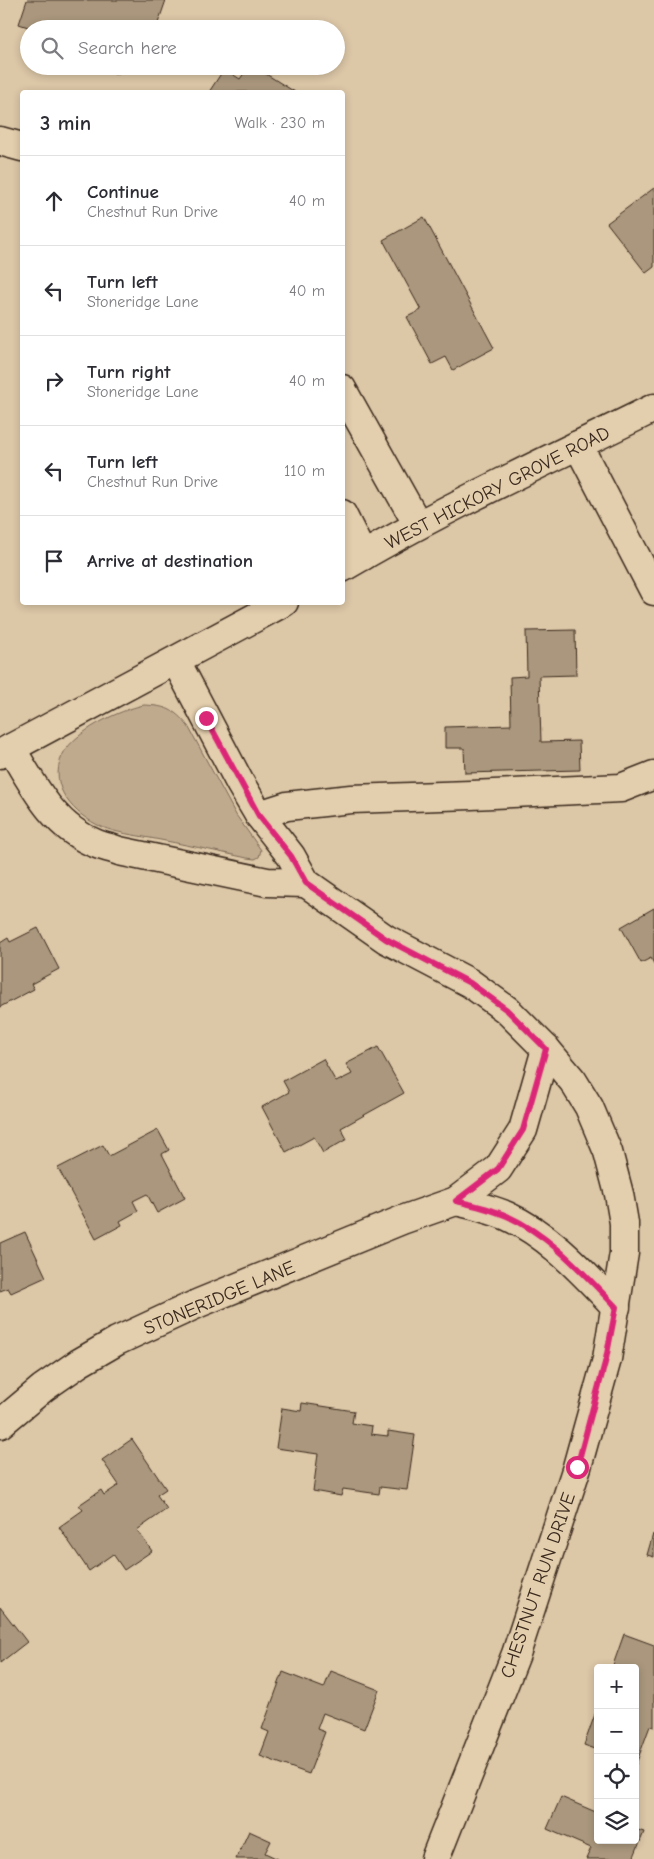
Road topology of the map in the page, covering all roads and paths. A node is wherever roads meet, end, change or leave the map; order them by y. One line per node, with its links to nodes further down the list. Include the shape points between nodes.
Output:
1 (0, 141): 2 (street)
2 (20, 146)
3 (345, 394): 6 (street)
4 (654, 408): 5 (street, WEST HICKORY GROVE ROAD)
5 (578, 445): 6 (street, WEST HICKORY GROVE ROAD); 9 (street)
6 (418, 524): 8 (street, WEST HICKORY GROVE ROAD)
7 (345, 527): 8 (street)
8 (353, 562)
9 (654, 591)
10 (279, 605): 11 (street)
11 (176, 661): 12 (street); 14 (street, CHESTNUT RUN DRIVE)
12 (6, 751): 15 (street, via 59,819 96,844 267,882)
13 (654, 774): 14 (street, via 621,788 351,799 287,806)
14 (259, 816): 15 (street, CHESTNUT RUN DRIVE, via 291,856)
15 (306, 883): 16 (street, CHESTNUT RUN DRIVE, via 386,939 470,983 507,1010)
16 (546, 1049): 17 (street, STONERIDGE LANE, via 523,1130 498,1169); 18 (street, CHESTNUT RUN DRIVE, via 573,1081 589,1107 608,1152 624,1223 624,1253)
17 (456, 1201): 18 (street, via 482,1206 509,1217 544,1238); 19 (street, STONERIDGE LANE, via 198,1303 117,1341 43,1388)
18 (616, 1307): 20 (street, CHESTNUT RUN DRIVE, via 606,1359 577,1467 543,1573 516,1654)
19 (0, 1424)
20 (435, 1859)

